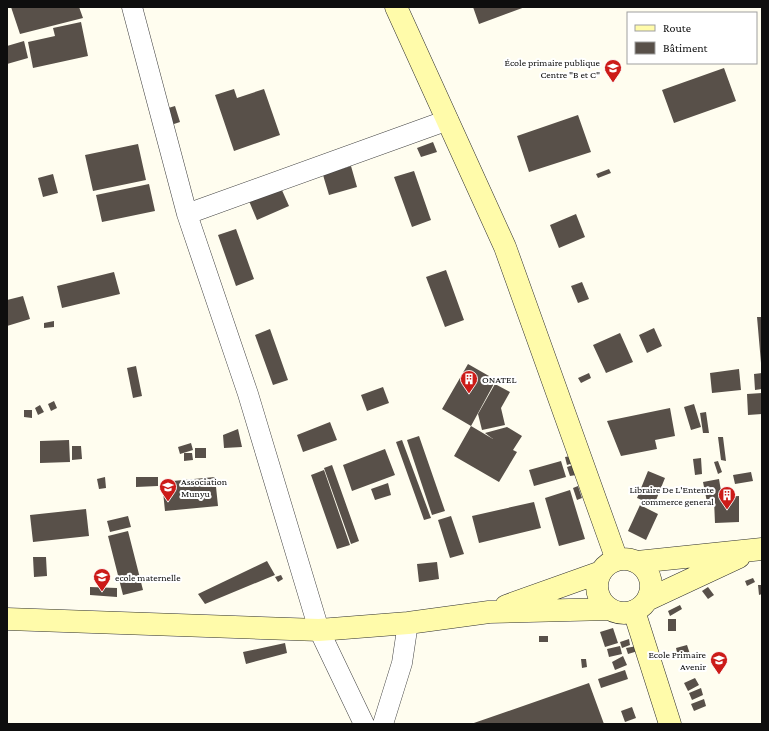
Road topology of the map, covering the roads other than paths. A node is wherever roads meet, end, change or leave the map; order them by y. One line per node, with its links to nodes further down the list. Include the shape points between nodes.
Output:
1 (132, 7): 4 (street)
2 (396, 7): 3 (main road)
3 (448, 120): 4 (street); 6 (main road, via 505,247)
4 (187, 214): 12 (street, via 248,394)
5 (758, 550): 6 (main road); 7 (main road)
6 (618, 565): 7 (main road, via 646,569 652,588); 8 (main road, via 597,588 599,597); 9 (main road)
7 (641, 605): 8 (main road, via 622,613); 15 (main road)
8 (610, 609): 9 (main road)
9 (489, 612): 11 (main road)
10 (7, 619): 12 (main road)
11 (408, 623): 12 (main road); 14 (street, via 402,663)
12 (319, 630): 13 (street)
13 (364, 724)
14 (383, 724)
15 (670, 724)

